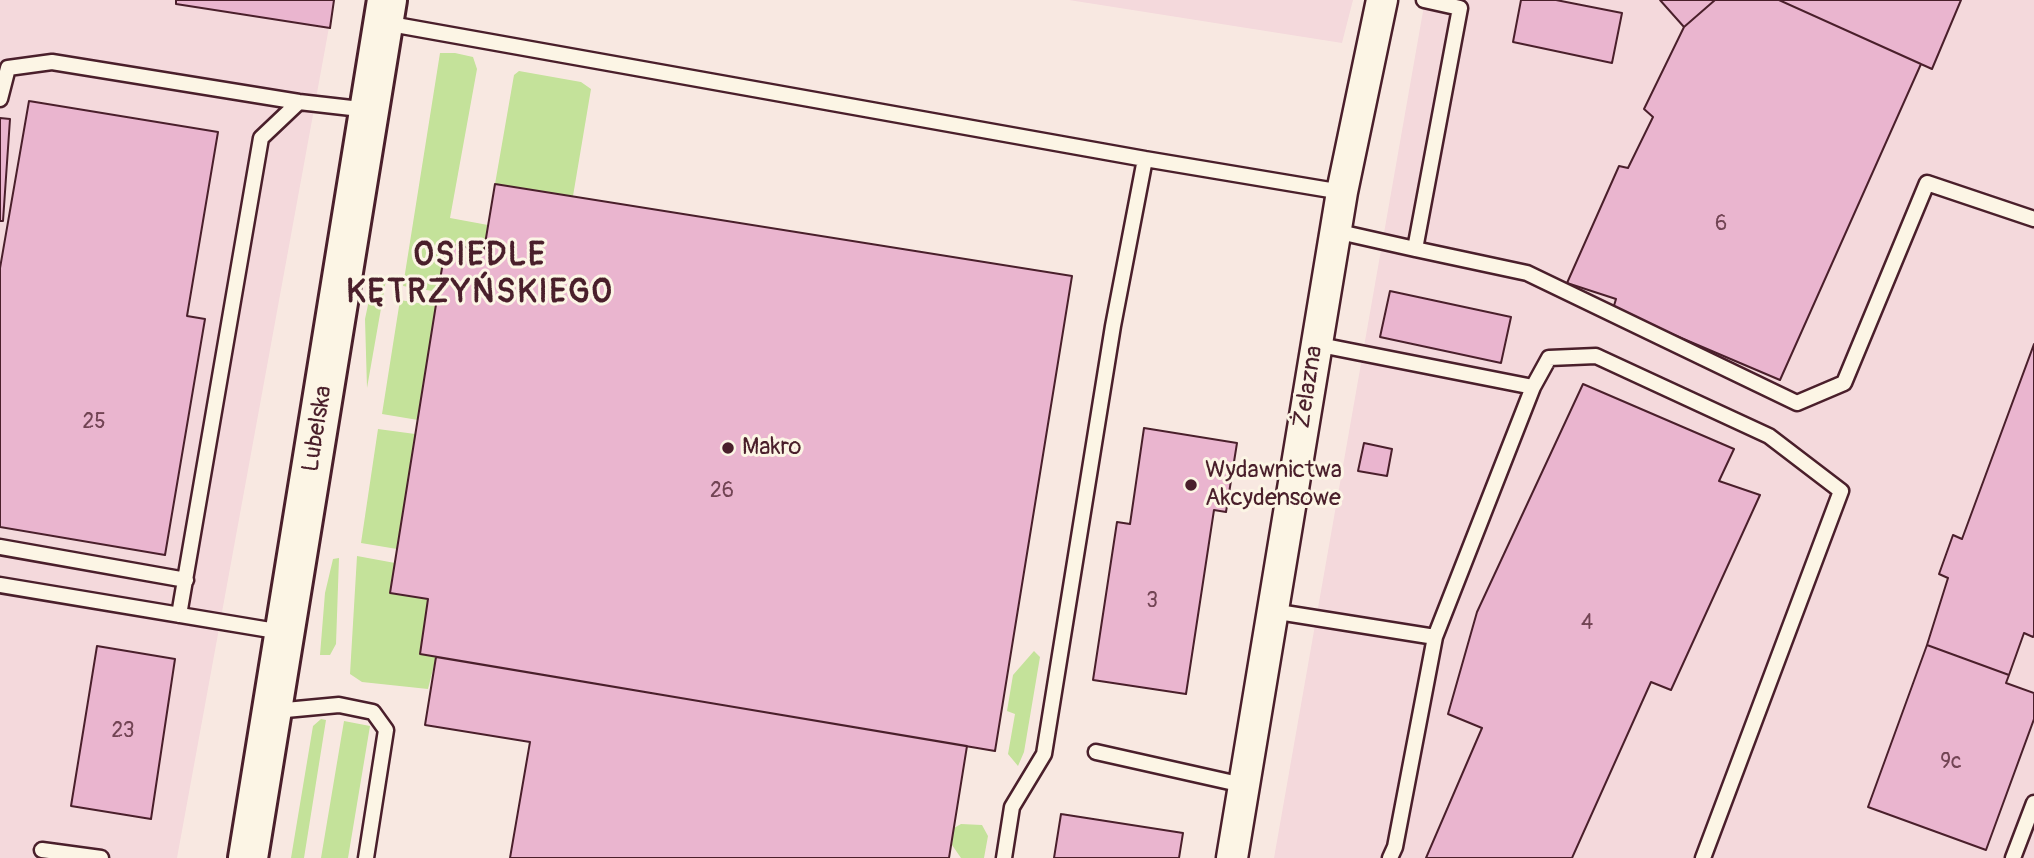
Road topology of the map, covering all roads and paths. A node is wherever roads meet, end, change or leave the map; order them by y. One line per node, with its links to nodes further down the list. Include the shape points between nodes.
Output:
1 (1382, 0): 8 (street, Żelazna)
2 (1424, 0): 11 (lane, via 1460,8)
3 (385, 11): 6 (street, Lubelska); 7 (lane)
4 (0, 99): 5 (lane, via 8,68 52,62)
5 (299, 102): 6 (lane); 15 (lane, via 261,138)
6 (369, 110): 19 (street, Lubelska)
7 (1144, 159): 8 (lane); 29 (lane, via 1044,754 1012,807)
8 (1342, 192): 10 (street, Żelazna)
9 (2034, 219): 11 (lane, via 1927,183 1844,383 1797,403 1527,273)
10 (1335, 231): 11 (lane); 12 (street, Żelazna)
11 (1415, 249)
12 (1315, 344): 13 (lane); 17 (street, Żelazna)
13 (1533, 387): 20 (lane); 32 (lane, via 1549,358 1595,356 1769,436 1841,491)
14 (0, 547): 15 (lane)
15 (186, 580): 18 (lane)
16 (0, 584): 18 (lane)
17 (1272, 611): 20 (lane); 23 (street, Żelazna)
18 (179, 615): 19 (lane)
19 (285, 632): 21 (street, Lubelska)
20 (1435, 637): 31 (lane)
21 (272, 711): 27 (street, Lubelska); 28 (lane, via 339,705 373,712 386,730)
22 (1096, 751): 23 (lane)
23 (1243, 785): 30 (street, Żelazna)
24 (2034, 803): 33 (lane)
25 (42, 850): 26 (lane)
26 (101, 858)
27 (248, 858)
28 (366, 858)
29 (1004, 858)
30 (1231, 858)
31 (1390, 858)
32 (1703, 858)
33 (2013, 858)

